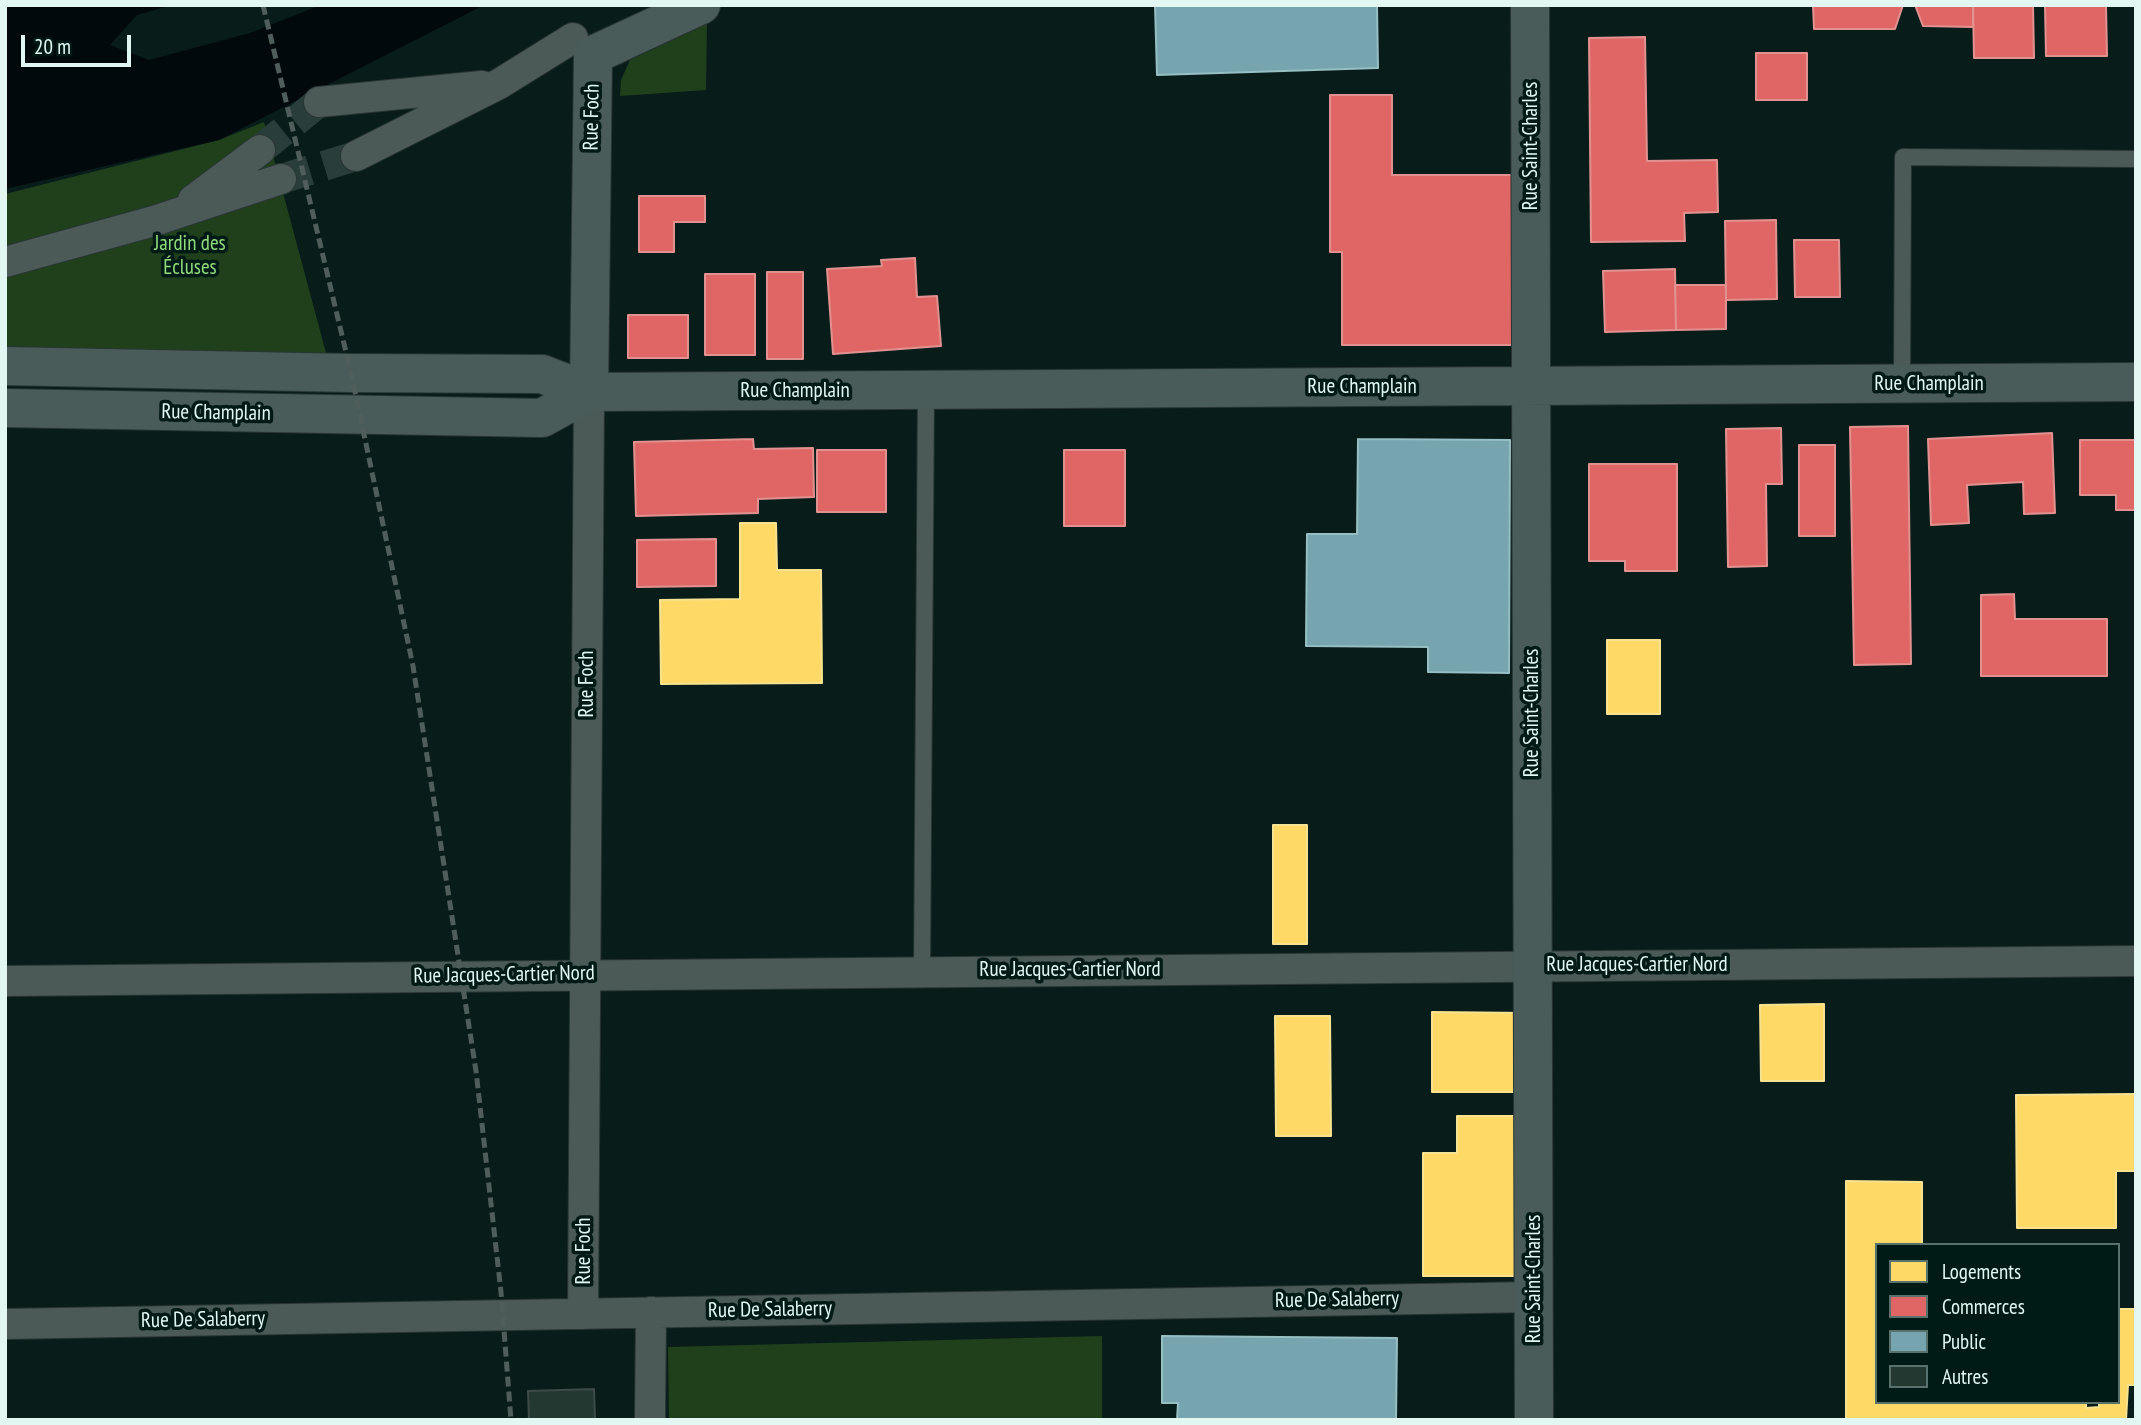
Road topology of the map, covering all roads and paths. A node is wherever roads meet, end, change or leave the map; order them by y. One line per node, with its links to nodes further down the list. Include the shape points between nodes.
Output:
1 (701, 5): 3 (street)
2 (1530, 5): 15 (street, Rue Saint-Charles)
3 (583, 46): 4 (street); 17 (street, Rue Foch)
4 (499, 84): 5 (street); 7 (street)
5 (319, 102)
6 (260, 150): 10 (street)
7 (356, 156)
8 (2136, 159): 14 (lane, via 1903,158)
9 (281, 179): 10 (street)
10 (173, 215): 11 (street)
11 (5, 262)
12 (5, 366): 17 (street, Rue Champlain, via 542,374)
13 (2136, 382): 14 (street, Rue Champlain)
14 (1902, 384): 15 (street, Rue Champlain)
15 (1531, 386): 16 (street, Rue Champlain); 20 (street, Rue Saint-Charles)
16 (926, 390): 17 (street, Rue Champlain); 21 (lane)
17 (589, 392): 18 (street, Rue Champlain, via 542,418); 22 (street, Rue Foch)
18 (5, 408)
19 (2136, 961): 20 (street, Rue Jacques-Cartier Nord)
20 (1533, 966): 21 (street, Rue Jacques-Cartier Nord); 24 (street, Rue Saint-Charles)
21 (922, 971): 22 (street, Rue Jacques-Cartier Nord)
22 (585, 974): 23 (street, Rue Jacques-Cartier Nord); 26 (street, Rue Foch)
23 (5, 981)
24 (1534, 1297): 25 (street, Rue De Salaberry); 29 (street, Rue Saint-Charles)
25 (651, 1312): 26 (street, Rue De Salaberry); 28 (street)
26 (583, 1314): 27 (street, Rue De Salaberry)
27 (5, 1324)
28 (650, 1420)
29 (1534, 1420)

